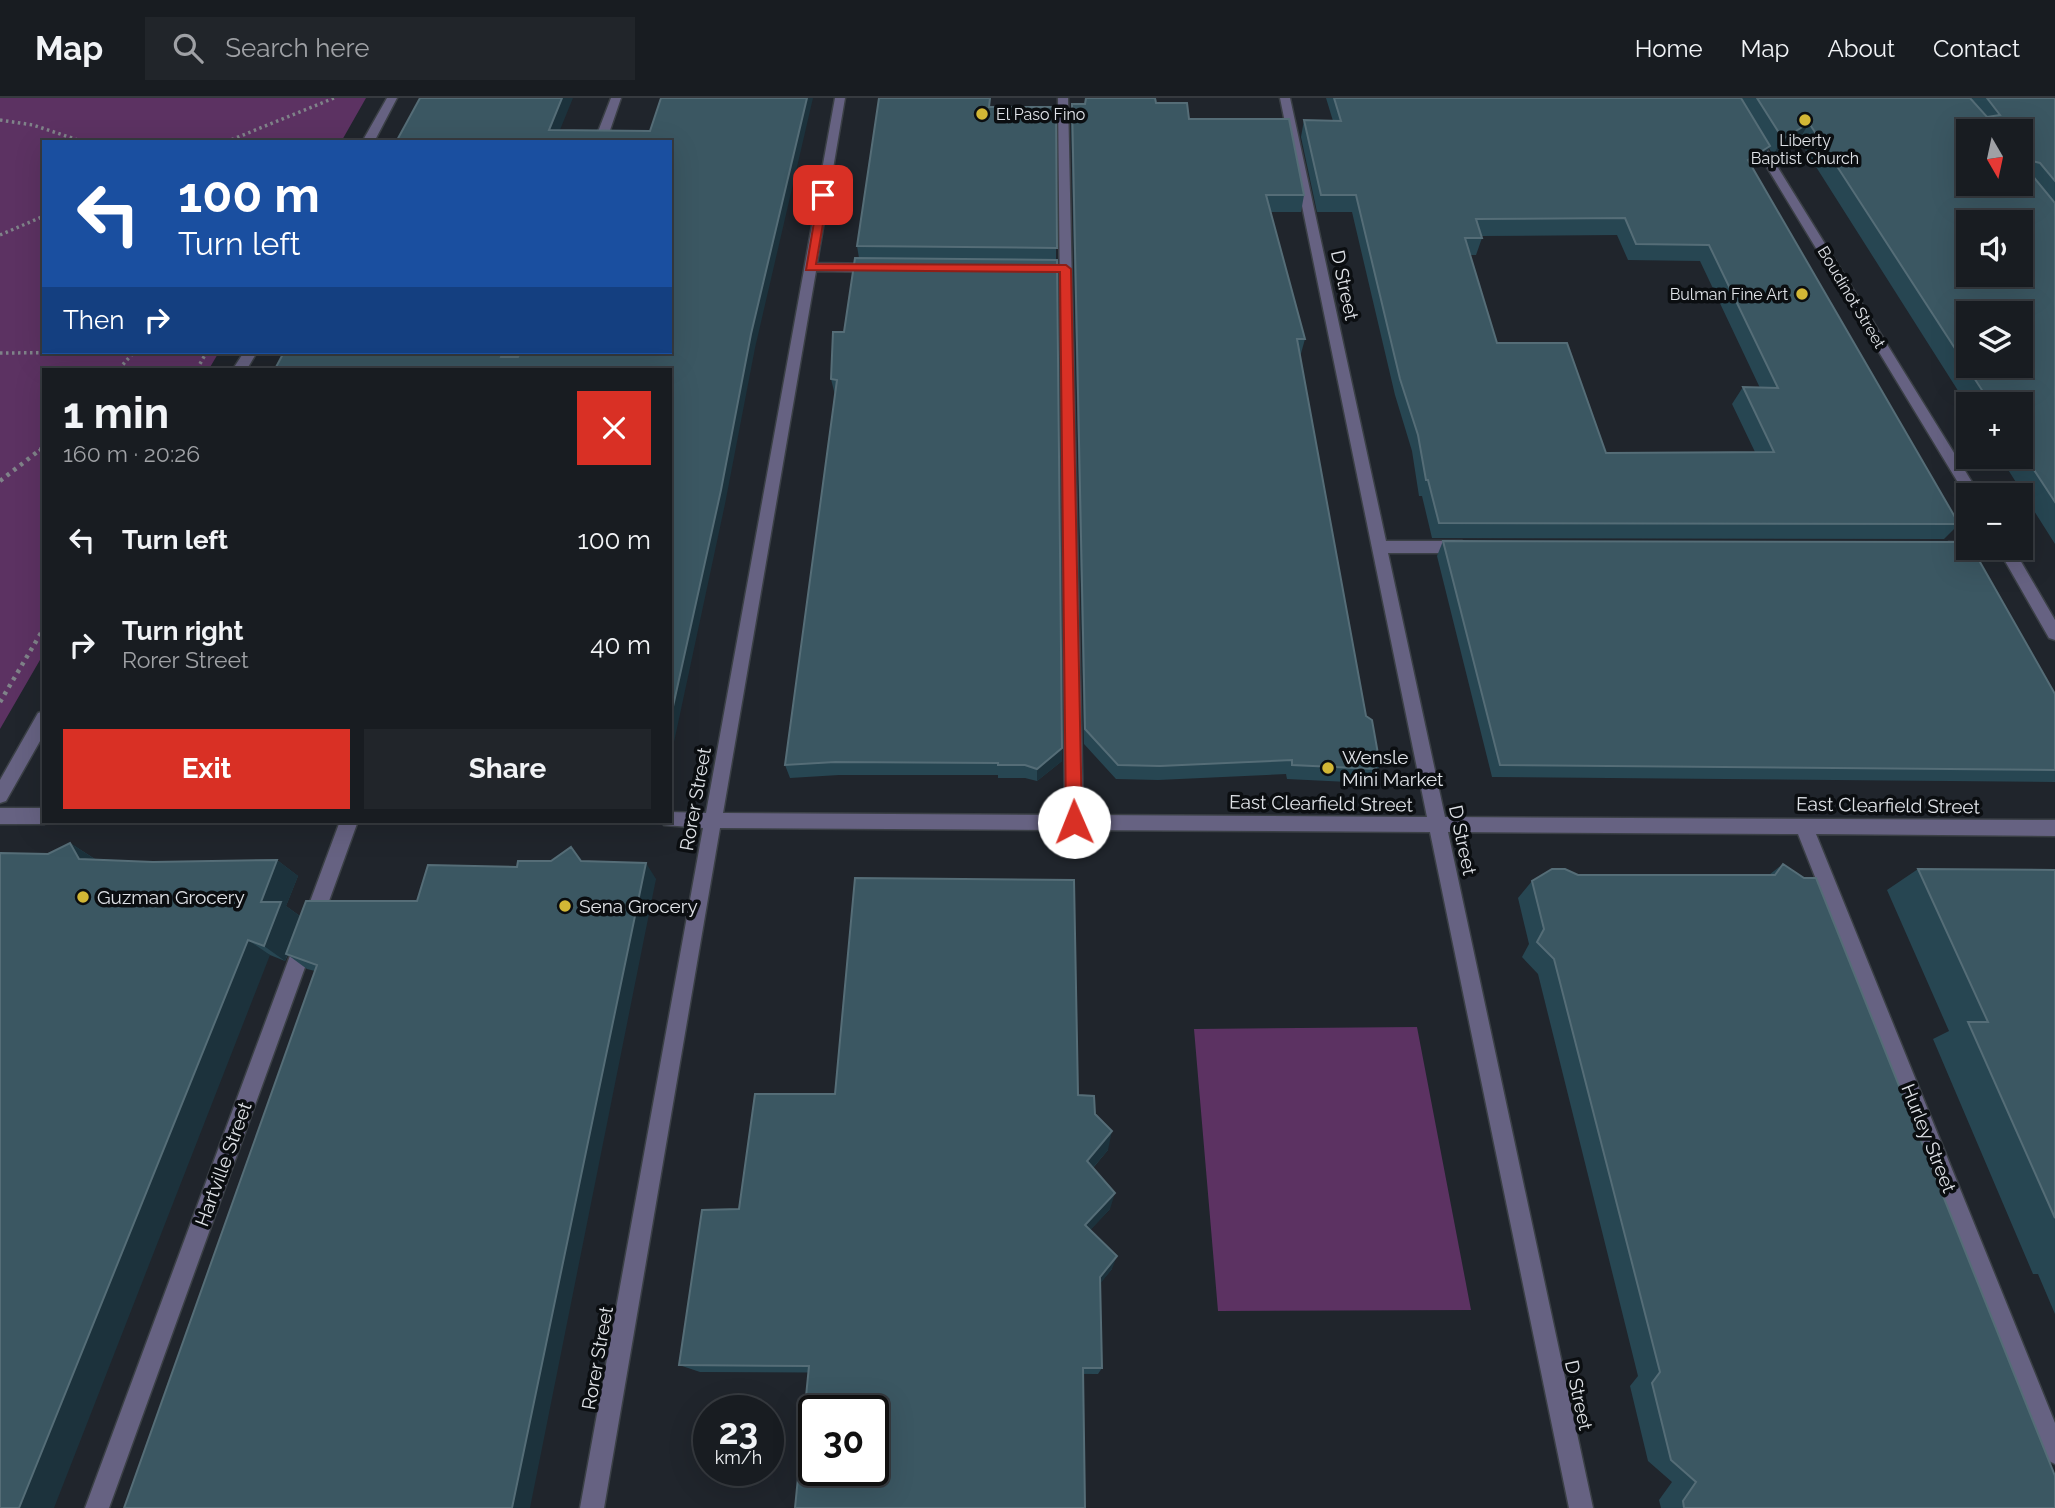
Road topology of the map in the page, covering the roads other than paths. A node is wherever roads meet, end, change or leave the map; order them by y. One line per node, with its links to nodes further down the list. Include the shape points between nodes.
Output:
1 (392, 98): 7 (street)
2 (616, 98): 8 (street)
3 (840, 98): 9 (street, Rorer Street)
4 (1063, 98): 24 (street, via 1059,269)
5 (1284, 98): 12 (street, D Street)
6 (1730, 98): 11 (street, Boudinot Street)
7 (369, 140)
8 (601, 140)
9 (810, 267): 10 (street); 23 (street, Rorer Street)
10 (891, 268)
11 (1966, 483)
12 (1378, 547): 13 (street); 27 (street, D Street)
13 (1476, 547)
14 (1936, 548): 15 (street)
15 (1956, 548)
16 (2012, 560): 17 (street)
17 (2055, 634)
18 (42, 722): 19 (street)
19 (0, 796)
20 (0, 816): 21 (street)
21 (42, 816)
22 (672, 820): 23 (street, East Clearfield Street)
23 (713, 820): 24 (street, East Clearfield Street); 31 (street, Rorer Street)
24 (1074, 822): 27 (street, East Clearfield Street)
25 (348, 823): 30 (street, Hartville Street)
26 (1803, 825): 27 (street, East Clearfield Street); 28 (street, East Clearfield Street); 29 (street, Hurley Street)
27 (1439, 826): 32 (street, D Street)
28 (2055, 828)
29 (2055, 1452)
30 (97, 1508)
31 (592, 1508)
32 (1581, 1508)

